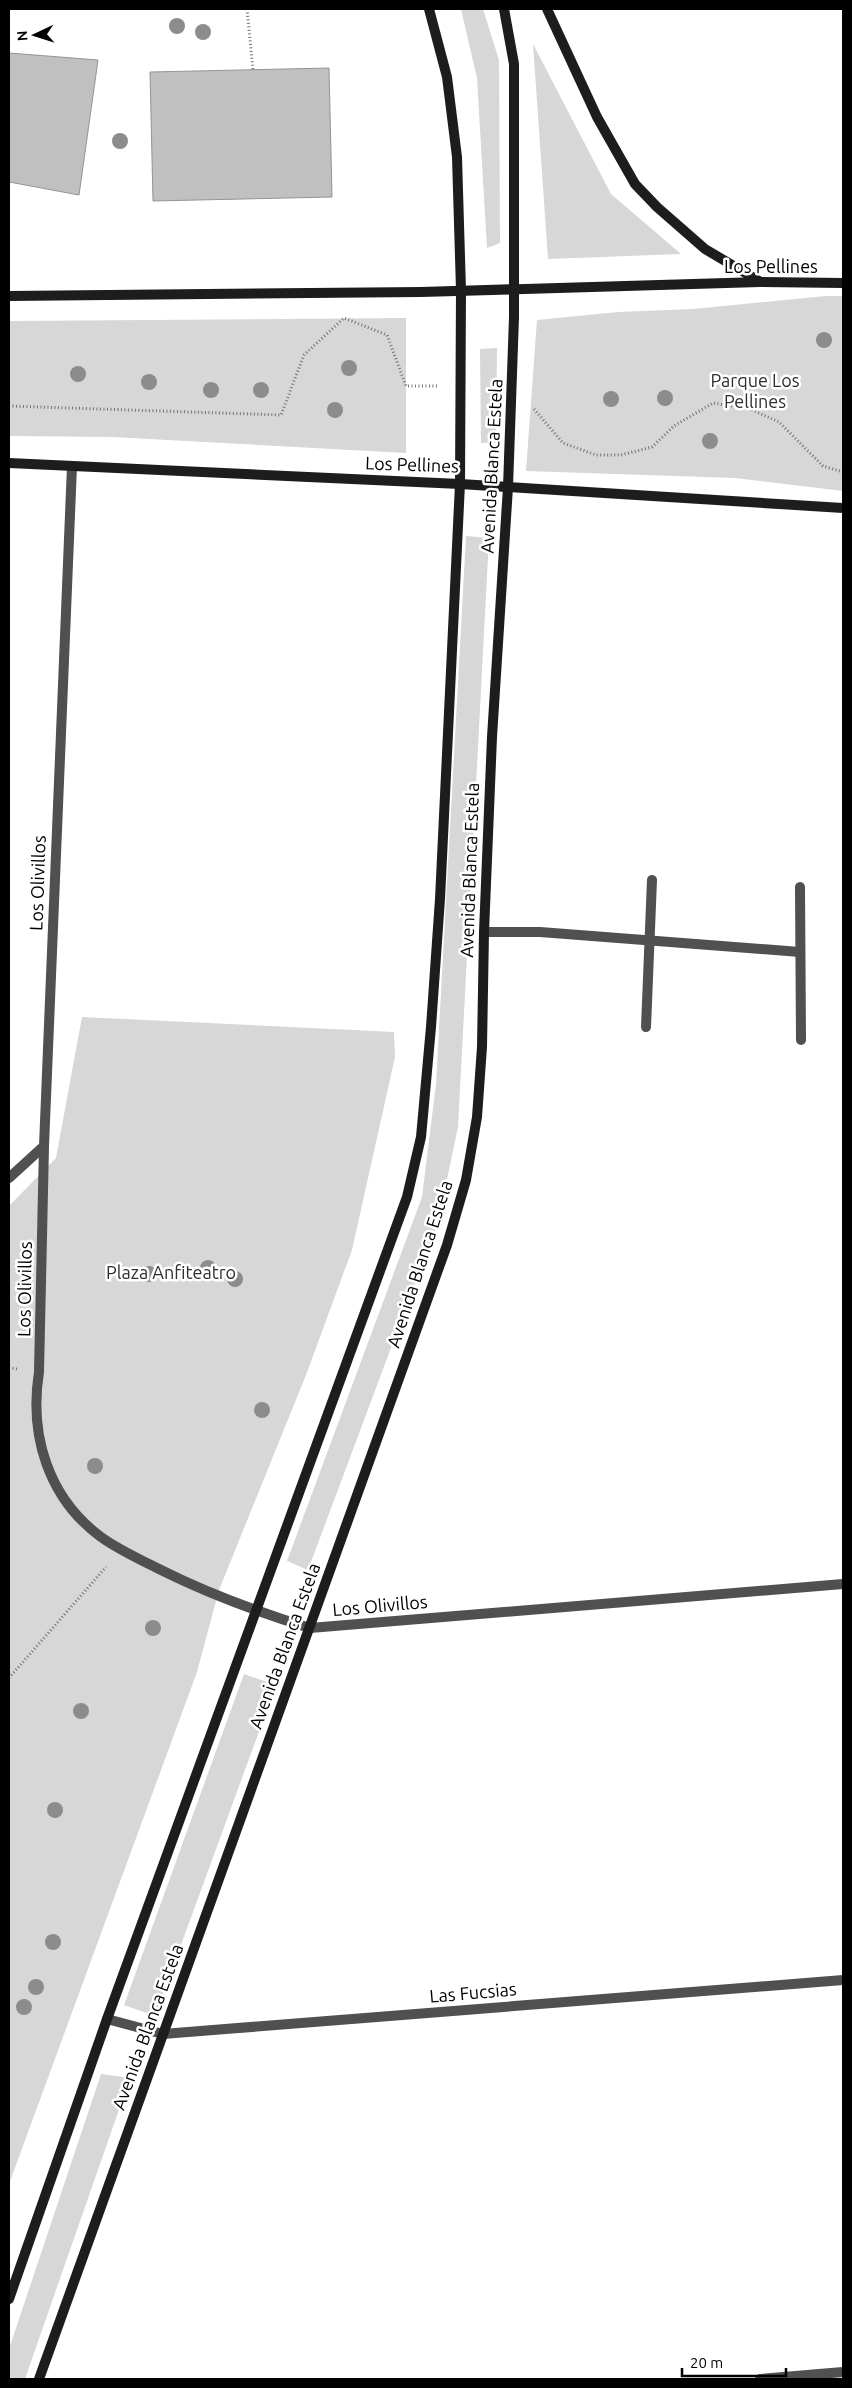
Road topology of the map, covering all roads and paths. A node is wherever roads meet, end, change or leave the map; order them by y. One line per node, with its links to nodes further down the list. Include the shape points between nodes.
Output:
1 (247, 9): 5 (path)
2 (429, 9): 9 (main road, Avenida Blanca Estela, via 446,77 457,157)
3 (504, 9): 8 (main road, Avenida Blanca Estela, via 514,64)
4 (547, 9): 6 (main road, via 597,117 635,184 657,208 705,249)
5 (253, 70)
6 (760, 282): 7 (main road, Los Pellines); 8 (main road, Los Pellines)
7 (843, 283)
8 (514, 289): 9 (main road, Los Pellines); 11 (main road, Avenida Blanca Estela)
9 (461, 290): 10 (main road, Los Pellines); 12 (main road, Avenida Blanca Estela)
10 (9, 296)
11 (512, 384): 16 (path, via 563,442 596,455 621,456 652,447 674,426 713,403 750,408 779,422 824,466); 18 (main road, Avenida Blanca Estela)
12 (460, 386): 13 (path, via 406,386 388,335 344,318 304,355 282,415); 17 (main road, Avenida Blanca Estela)
13 (9, 406)
14 (9, 463): 15 (main road, Los Pellines)
15 (72, 466): 17 (main road, Los Pellines); 27 (street, Los Olivillos)
16 (843, 472)
17 (460, 484): 18 (main road, Los Pellines); 31 (main road, Avenida Blanca Estela, via 440,899 421,1137 407,1196)
18 (508, 487): 19 (main road, Los Pellines); 22 (main road, Avenida Blanca Estela, via 492,737)
19 (843, 508)
20 (652, 880): 23 (street)
21 (800, 887): 24 (street)
22 (484, 932): 23 (street); 32 (main road, Avenida Blanca Estela, via 477,1117 466,1180 444,1254)
23 (650, 938): 24 (street); 25 (street)
24 (800, 952): 26 (street)
25 (646, 1026)
26 (801, 1040)
27 (44, 1146): 28 (street); 29 (street, Los Olivillos, via 40,1372 36,1394 38,1438 50,1474 66,1503 88,1526)
28 (9, 1178)
29 (122, 1550): 31 (street, Los Olivillos, via 203,1591); 33 (path)
30 (843, 1584): 32 (street, Los Olivillos)
31 (256, 1611): 32 (street, Los Olivillos); 35 (main road, Avenida Blanca Estela)
32 (310, 1628): 36 (main road, Avenida Blanca Estela)
33 (9, 1678)
34 (843, 1980): 36 (street, Las Fucsias)
35 (107, 2019): 36 (street, Las Fucsias); 37 (main road, Avenida Blanca Estela)
36 (164, 2034): 40 (main road, Avenida Blanca Estela)
37 (11, 2285): 38 (main road, Avenida Blanca Estela)
38 (9, 2299)
39 (843, 2372): 41 (street)
40 (39, 2379)
41 (760, 2379)

